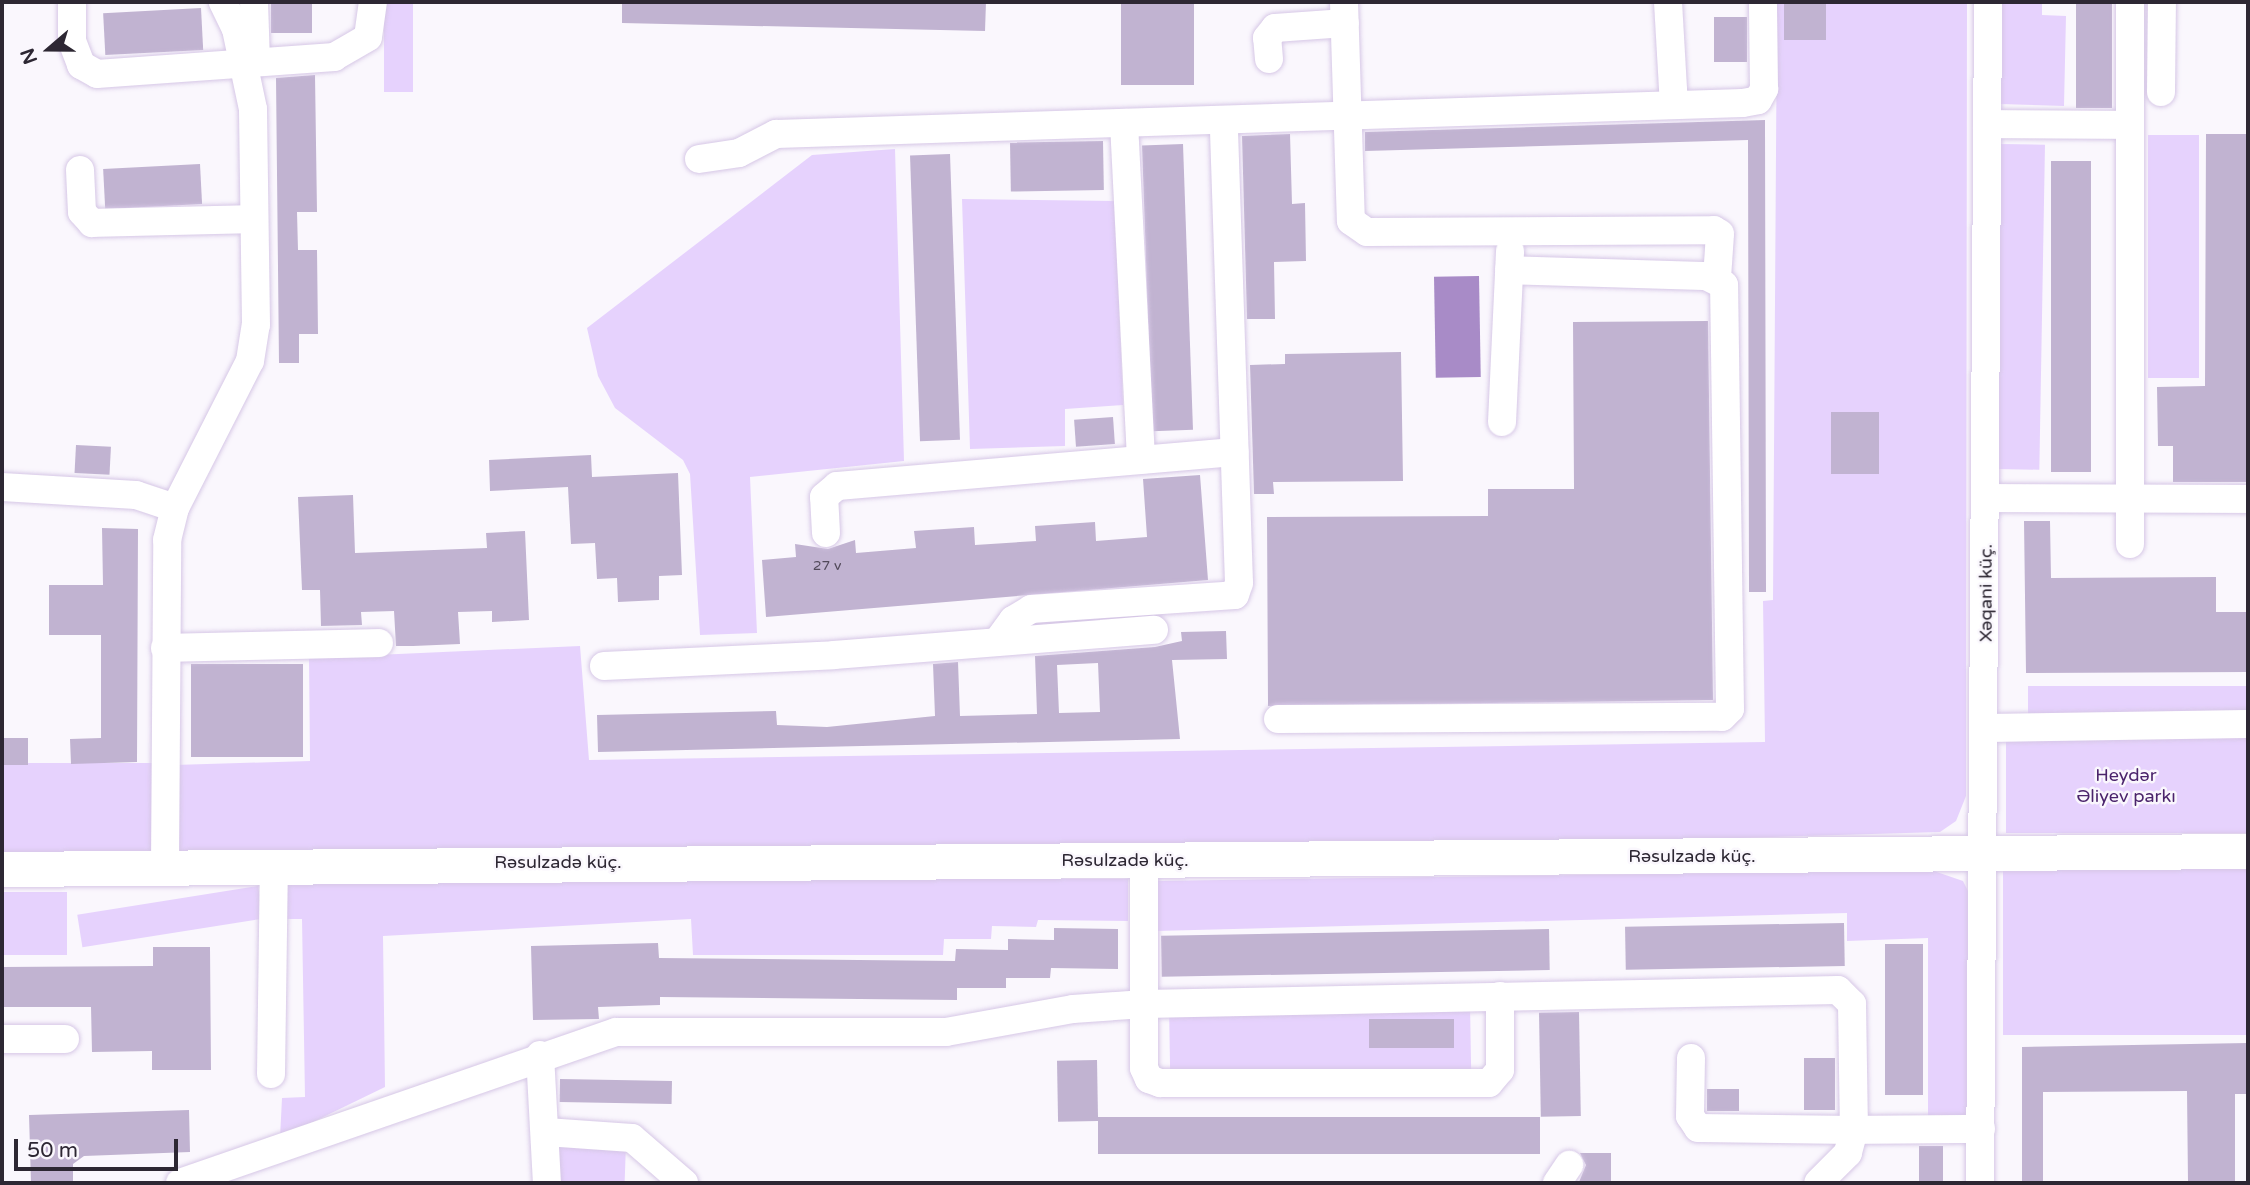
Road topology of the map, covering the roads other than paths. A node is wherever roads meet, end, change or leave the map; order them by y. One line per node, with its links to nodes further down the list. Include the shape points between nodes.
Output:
1 (72, 2): 12 (street, via 72,41 81,65 97,74)
2 (223, 2): 12 (street)
3 (254, 2): 12 (street)
4 (373, 2): 12 (street, via 368,37 354,50)
5 (1668, 2): 14 (street)
6 (1763, 2): 14 (street, via 1764,89 1758,100)
7 (1988, 2): 18 (street, Xəqani küç.)
8 (2130, 2): 19 (street)
9 (2162, 2): 13 (street)
10 (1344, 12): 11 (street, via 1275,28 1268,38); 15 (street)
11 (1269, 59)
12 (251, 66): 22 (street)
13 (2161, 92)
14 (1674, 106): 15 (street)
15 (1347, 116): 16 (street); 23 (street, via 1351,221 1367,232)
16 (1224, 120): 17 (street); 27 (street)
17 (1124, 123): 20 (street, via 776,134 739,153); 28 (street)
18 (1987, 124): 19 (street); 30 (street, Xəqani küç.)
19 (2130, 125): 31 (street)
20 (699, 159)
21 (80, 170): 22 (street, via 82,212 92,223)
22 (254, 219): 33 (street, via 256,325 250,361)
23 (1511, 231): 24 (street); 25 (street, via 1714,229 1720,234)
24 (1509, 270): 25 (street); 26 (street)
25 (1717, 278): 41 (street, via 1724,285 1730,709 1722,716)
26 (1502, 422)
27 (1235, 452): 28 (street); 37 (street, via 1239,583 1235,595 1031,608 1013,620)
28 (1141, 460): 34 (street, via 837,486 824,497)
29 (2, 487): 33 (street, via 136,495)
30 (1986, 498): 31 (street); 43 (street, Xəqani küç.)
31 (2130, 498): 32 (street); 35 (street)
32 (2248, 499)
33 (175, 508): 39 (street, via 167,540)
34 (827, 533)
35 (2130, 544)
36 (1154, 630): 37 (street)
37 (997, 642): 40 (street)
38 (379, 643): 39 (street)
39 (165, 648): 48 (street)
40 (604, 666)
41 (1278, 719)
42 (2248, 724): 43 (street)
43 (1985, 728): 45 (street, Xəqani küç.)
44 (2248, 851): 45 (main road, Rəsulzadə küç.)
45 (1984, 854): 46 (main road, Rəsulzadə küç.); 57 (street, Xəqani küç.)
46 (1144, 861): 47 (main road, Rəsulzadə küç.); 51 (street)
47 (274, 864): 48 (main road, Rəsulzadə küç.); 56 (street)
48 (165, 866): 49 (main road, Rəsulzadə küç.)
49 (2, 869)
50 (1500, 996): 51 (street); 51 (street, via 1500,1070 1489,1083 1160,1083 1149,1079 1144,1068); 58 (street, via 1847,993 1852,1004)
51 (1144, 1004): 54 (street, via 1093,1006 946,1032 616,1032)
52 (2, 1039): 53 (street)
53 (65, 1039)
54 (540, 1055): 59 (street); 60 (street)
55 (1691, 1058): 58 (street, via 1690,1116 1698,1128)
56 (271, 1074)
57 (1981, 1129): 58 (street); 64 (street, Xəqani küç.)
58 (1854, 1130): 63 (street, via 1848,1153)
59 (546, 1132): 61 (street); 62 (street, via 632,1138)
60 (180, 1183)
61 (547, 1183)
62 (684, 1183)
63 (1818, 1183)
64 (1980, 1183)

